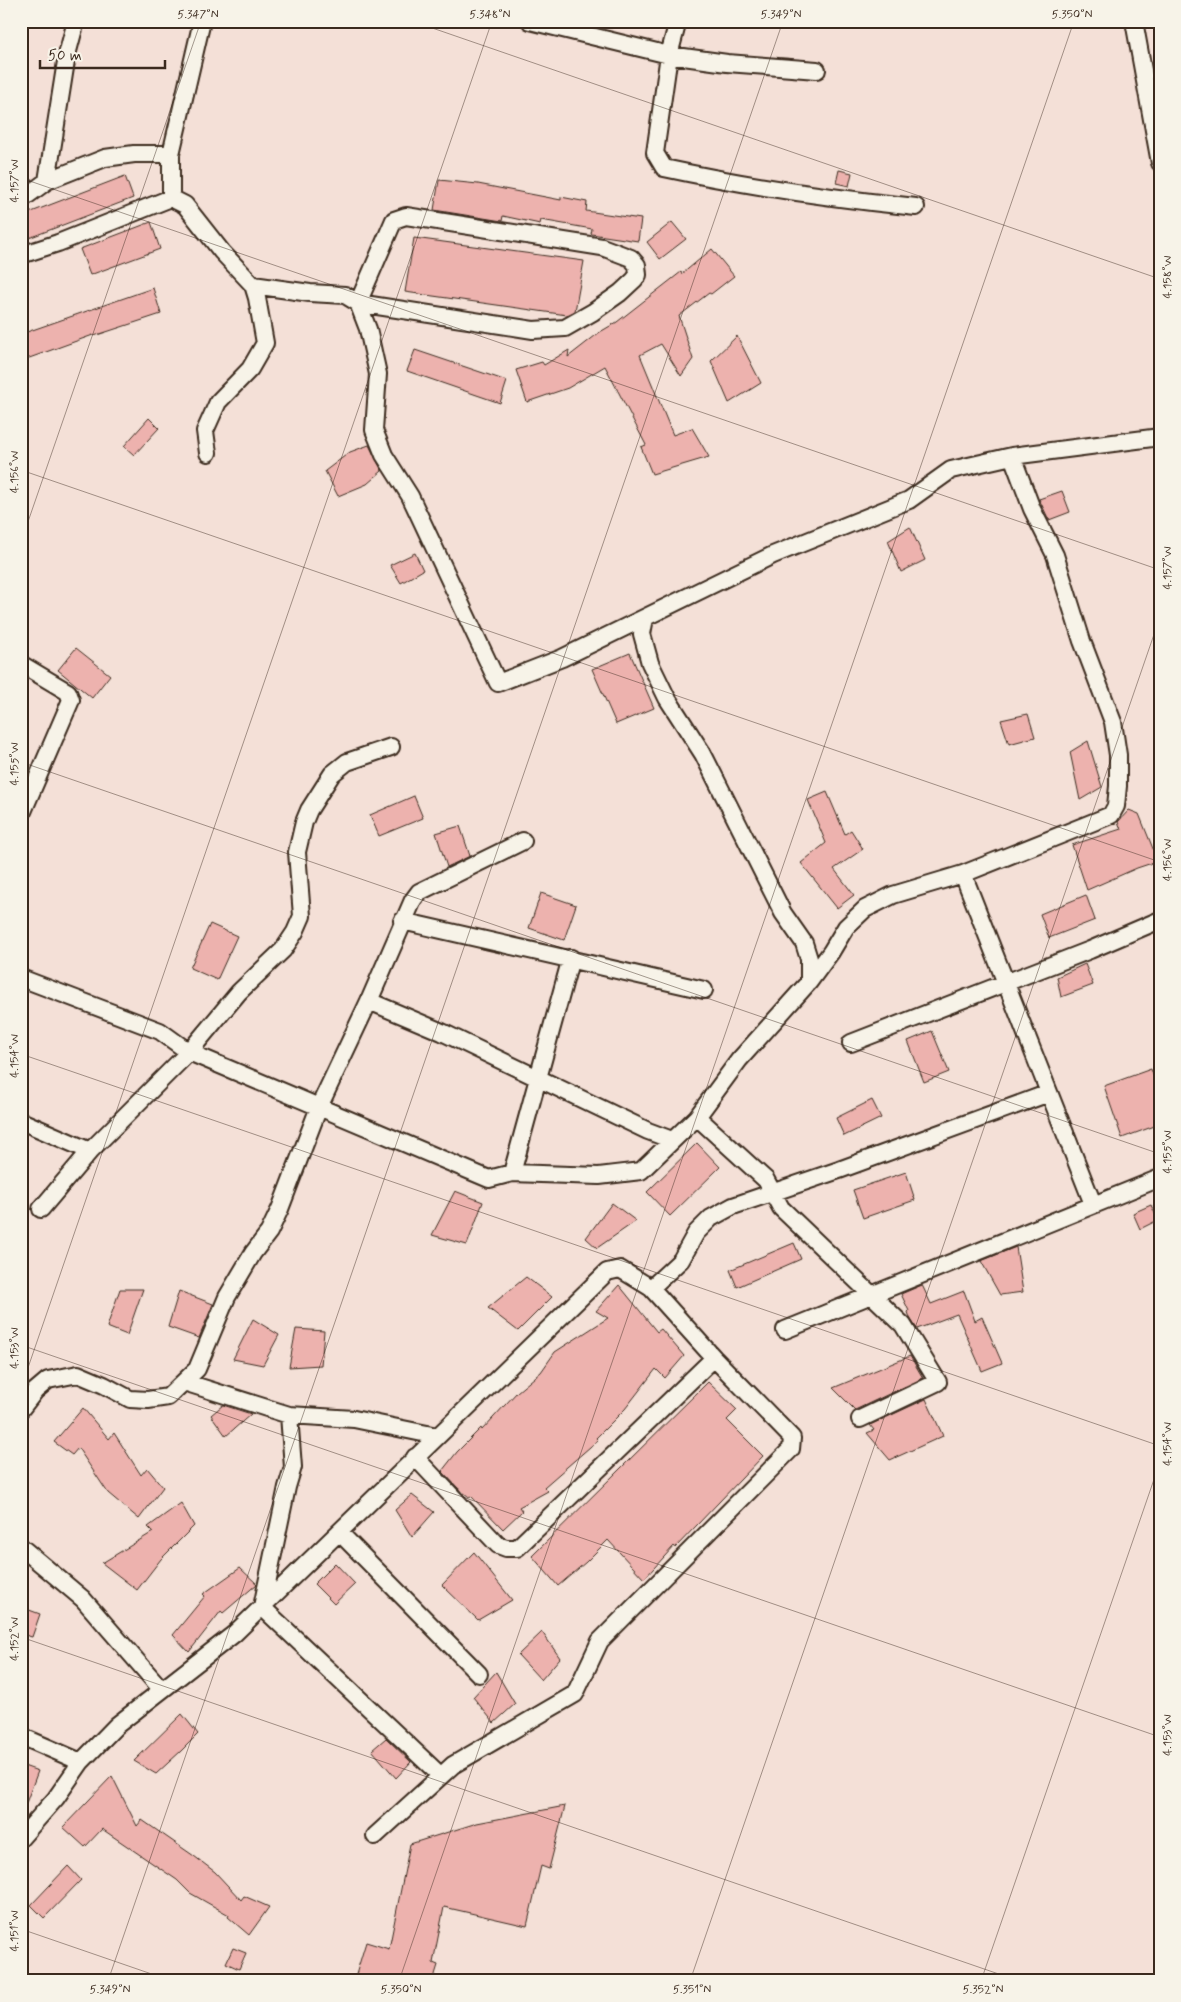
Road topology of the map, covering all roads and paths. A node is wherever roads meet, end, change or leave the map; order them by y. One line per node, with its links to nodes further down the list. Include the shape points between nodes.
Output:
1 (76, 21): 10 (street, via 67,55)
2 (202, 21): 8 (street)
3 (530, 21): 6 (street)
4 (678, 21): 6 (street)
5 (1134, 21): 9 (street)
6 (669, 55): 7 (street); 13 (street, via 655,153 664,168 836,199)
7 (817, 70)
8 (171, 154): 10 (street, via 105,158); 11 (street)
9 (1160, 163)
10 (47, 181): 12 (street)
11 (171, 198): 14 (street); 15 (street, via 185,205)
12 (21, 200)
13 (916, 207)
14 (21, 255)
15 (253, 285): 16 (street, via 345,295); 18 (street, via 265,342 250,369 218,402 205,431)
16 (358, 302): 16 (street, via 533,330 565,328 620,293 638,274 637,265 631,258 602,247 406,216 394,220); 20 (street, via 378,374 374,430 384,455 410,496 498,683 562,658)
17 (1160, 437): 19 (street)
18 (208, 453)
19 (1012, 456): 20 (street, via 951,470 909,500 773,555); 25 (street, via 1032,509 1055,555 1082,641 1113,722 1118,755 1116,806 1111,815)
20 (645, 618): 30 (street, via 642,634 650,664 667,698 703,754 783,913 804,943 810,959)
21 (21, 664): 23 (street, via 68,692 71,700)
22 (391, 746): 35 (street, via 346,762 319,791 304,822 297,852 302,916 295,932 283,950 240,992)
23 (21, 816)
24 (523, 841): 27 (street, via 419,892)
25 (963, 874): 30 (street, via 893,895 865,909 846,927); 31 (street)
26 (1160, 920): 31 (street)
27 (402, 921): 28 (street); 33 (street)
28 (571, 958): 32 (street); 36 (street)
29 (21, 978): 35 (street, via 160,1031)
30 (809, 982): 39 (street, via 739,1060)
31 (1004, 982): 34 (street); 37 (street)
32 (704, 990)
33 (368, 1001): 36 (street); 38 (street)
34 (850, 1043)
35 (189, 1052): 38 (street); 42 (street)
36 (538, 1078): 41 (street); 43 (street)
37 (1048, 1093): 45 (street); 46 (street)
38 (319, 1107): 43 (street, via 489,1179); 52 (street, via 280,1209 228,1297 197,1369)
39 (696, 1117): 41 (street); 45 (street, via 766,1180)
40 (21, 1121): 42 (street)
41 (672, 1140): 43 (street, via 641,1171 632,1173 599,1176)
42 (90, 1151): 47 (street)
43 (512, 1173)
44 (1160, 1178): 46 (street)
45 (773, 1193): 48 (street, via 733,1206 711,1218 696,1233 681,1260); 49 (street, via 781,1208)
46 (1093, 1204): 49 (street)
47 (41, 1209)
48 (651, 1288): 51 (street); 56 (street, via 620,1269 607,1272)
49 (872, 1295): 50 (street); 55 (street, via 903,1325 938,1382)
50 (786, 1330)
51 (714, 1358): 57 (street, via 517,1548 498,1545); 65 (street, via 792,1438 791,1449 600,1641 575,1694 453,1765)
52 (184, 1382): 53 (street, via 168,1397 130,1399 78,1374 48,1380); 54 (street)
53 (21, 1408)
54 (289, 1415): 56 (street, via 354,1419); 60 (street, via 293,1467)
55 (860, 1419)
56 (437, 1436): 57 (street)
57 (416, 1458): 58 (street)
58 (339, 1532): 60 (street); 61 (street)
59 (21, 1547): 62 (street, via 83,1600)
60 (262, 1607): 62 (street, via 234,1634); 65 (street)
61 (479, 1674)
62 (162, 1690): 64 (street, via 117,1725)
63 (21, 1736): 64 (street)
64 (81, 1762): 67 (street, via 56,1798)
65 (441, 1776): 66 (street)
66 (376, 1836)
67 (21, 1838)

